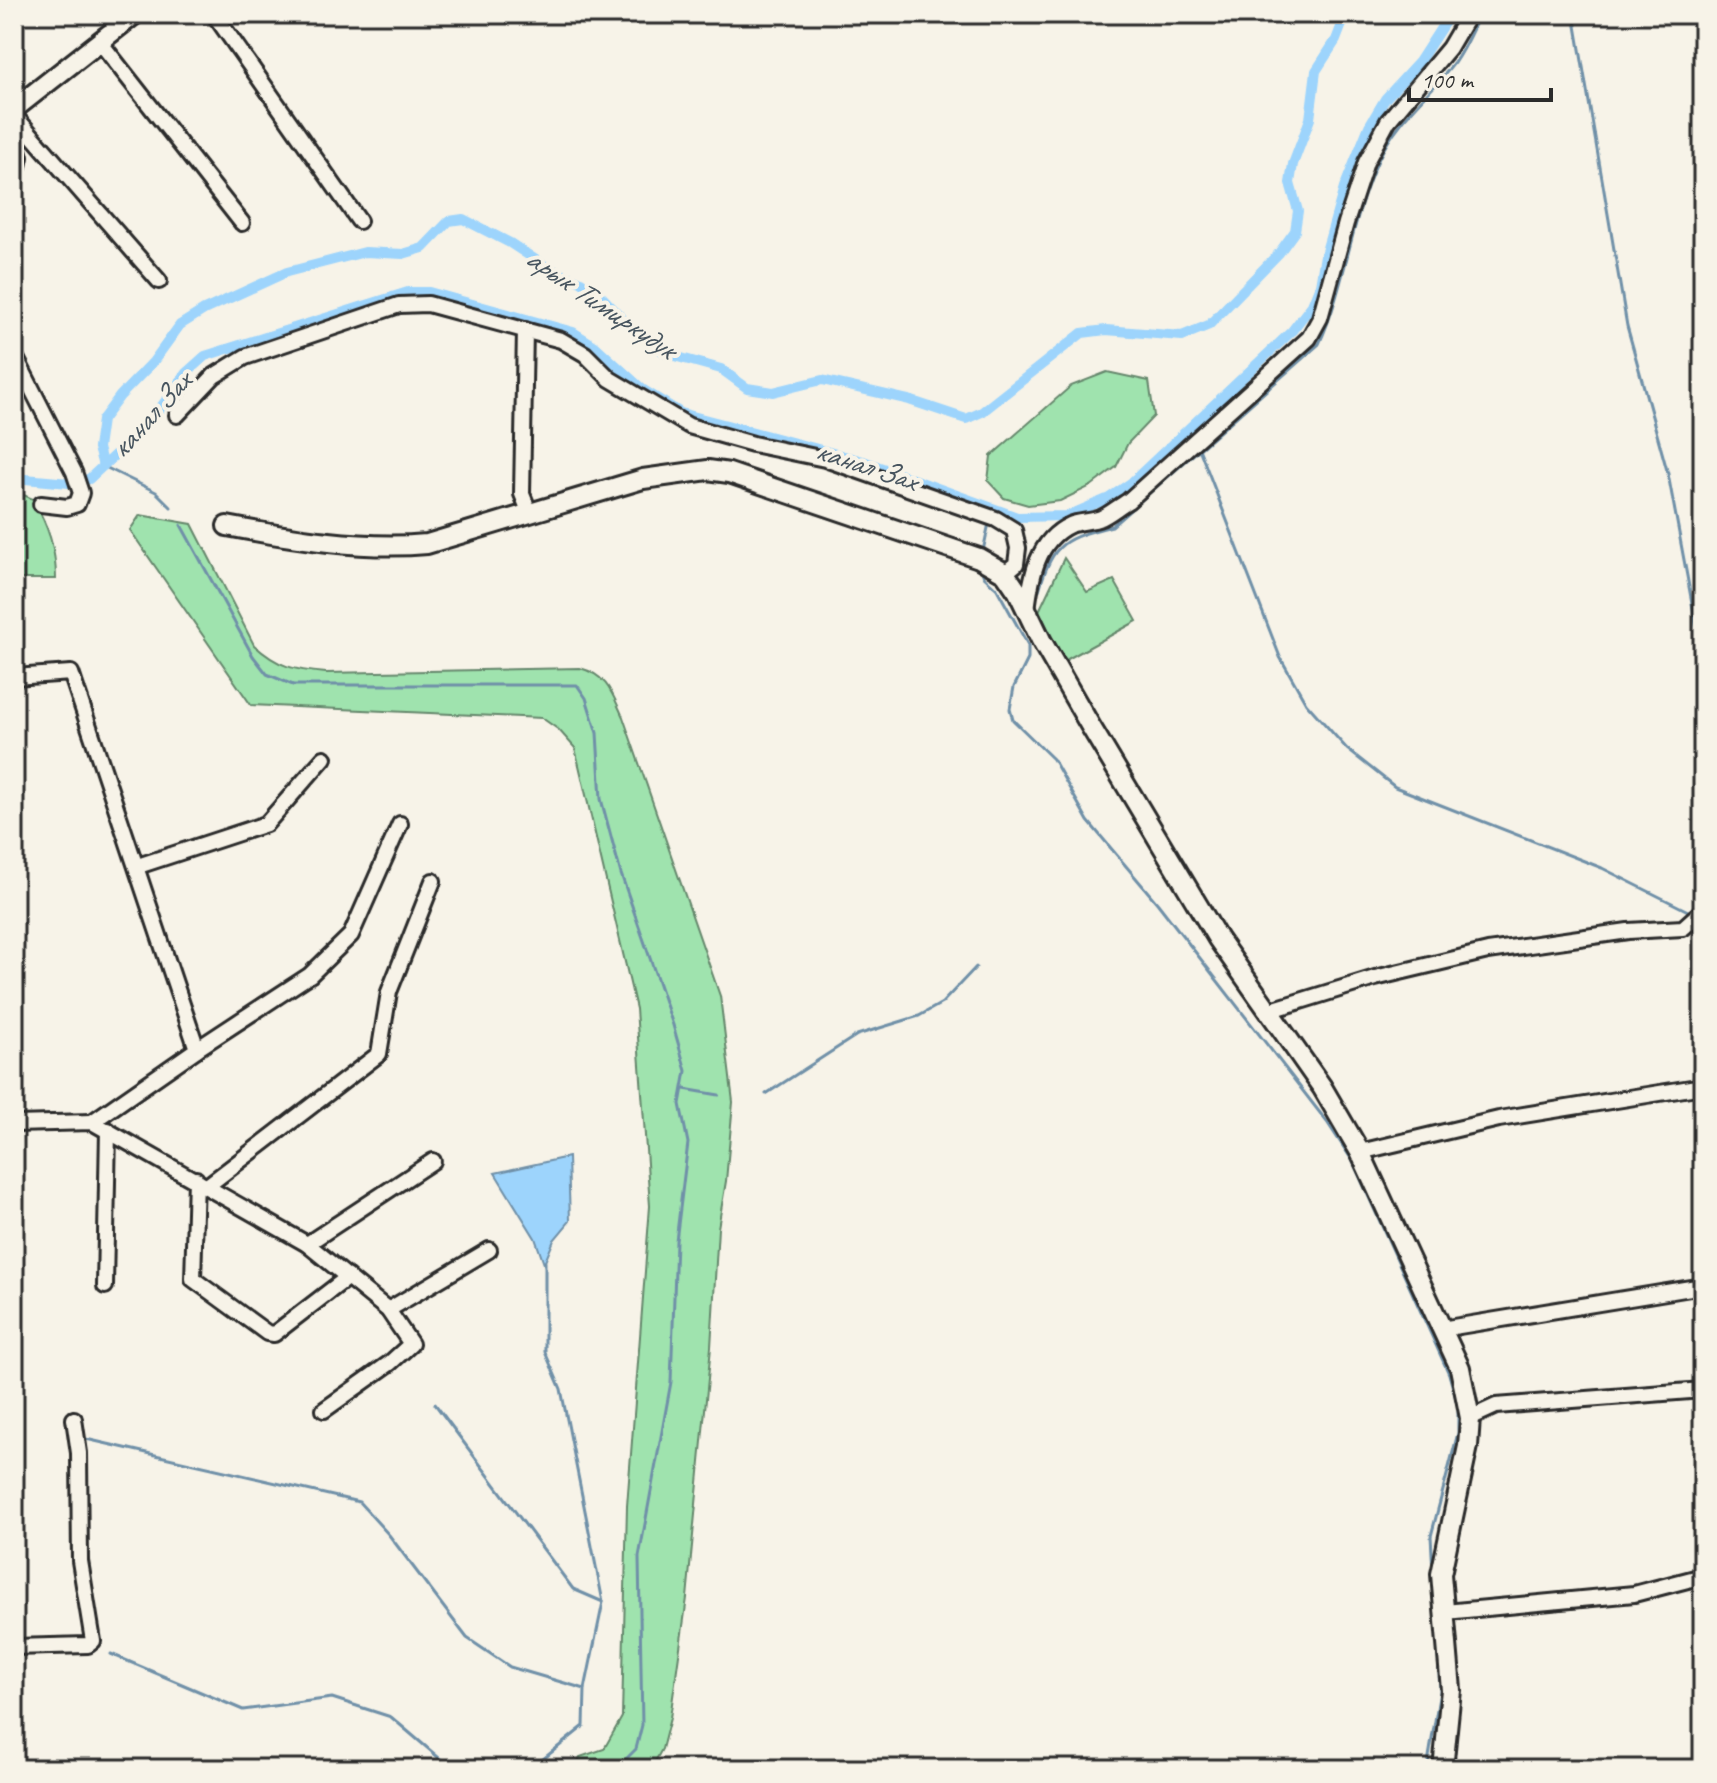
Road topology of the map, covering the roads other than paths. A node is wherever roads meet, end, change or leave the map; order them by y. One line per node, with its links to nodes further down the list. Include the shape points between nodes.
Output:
1 (135, 14): 4 (main road)
2 (214, 14): 8 (street)
3 (1469, 14): 18 (street, via 1449,48 1388,121 1366,162 1320,318 1309,338 1128,501 1100,518 1054,534)
4 (100, 42): 5 (main road); 9 (street)
5 (14, 112): 10 (street)
6 (14, 135): 7 (street, via 20,157)
7 (14, 184)
8 (359, 221)
9 (242, 223)
10 (159, 281)
11 (525, 330): 13 (street, via 428,304 399,305 245,357 214,376); 15 (street, via 522,494); 17 (street, via 561,340 585,354 610,379 689,426 825,459 996,519 1014,530 1018,548)
12 (14, 354): 14 (street, via 81,493 77,504 67,507)
13 (177, 415)
14 (41, 504)
15 (530, 514): 16 (main road, via 457,537 399,547); 17 (main road, via 643,479 708,470)
16 (227, 526)
17 (1010, 569): 18 (street); 19 (main road)
18 (1030, 579): 19 (street)
19 (1027, 610): 26 (main road, via 1218,939)
20 (14, 677): 23 (street, via 71,673)
21 (324, 758): 23 (street, via 266,824)
22 (400, 824): 27 (street, via 351,935 310,975)
23 (138, 866): 27 (street)
24 (433, 881): 34 (street, via 389,992 379,1054)
25 (1703, 910): 26 (street, via 1683,928 1488,951)
26 (1268, 1011): 32 (main road)
27 (197, 1049): 29 (street)
28 (1703, 1086): 32 (street, via 1499,1119)
29 (92, 1122): 30 (street); 31 (street)
30 (14, 1124)
31 (108, 1130): 34 (street); 38 (street)
32 (1360, 1152): 41 (main road)
33 (433, 1161): 35 (street)
34 (202, 1183): 35 (street); 37 (street, via 193,1279 267,1333 274,1334)
35 (307, 1244): 37 (street)
36 (489, 1250): 40 (street)
37 (348, 1277): 40 (street)
38 (105, 1286)
39 (1703, 1286): 41 (street)
40 (388, 1310): 43 (street, via 411,1344)
41 (1441, 1329): 44 (main road, via 1460,1368)
42 (1703, 1390): 44 (street, via 1496,1406)
43 (324, 1410)
44 (1470, 1418): 47 (main road, via 1441,1574)
45 (74, 1419): 48 (street, via 80,1561 93,1641)
46 (1703, 1576): 47 (street, via 1634,1594)
47 (1445, 1612): 49 (main road, via 1451,1690)
48 (14, 1647)
49 (1443, 1769)

